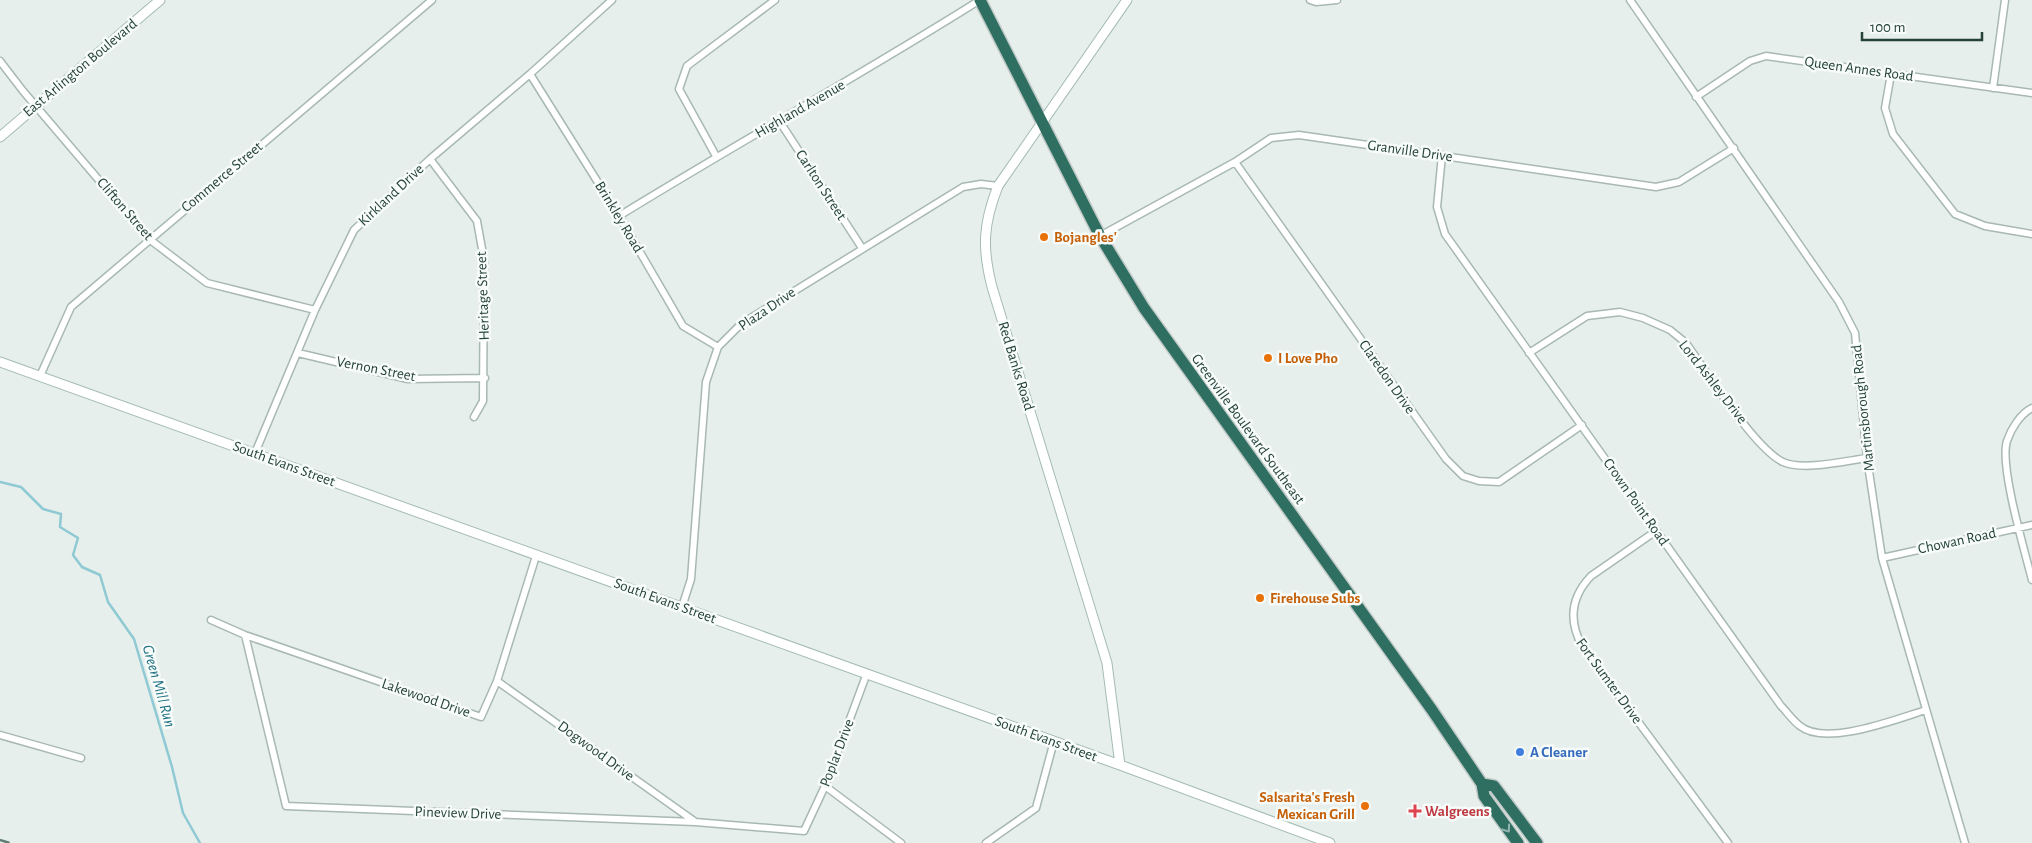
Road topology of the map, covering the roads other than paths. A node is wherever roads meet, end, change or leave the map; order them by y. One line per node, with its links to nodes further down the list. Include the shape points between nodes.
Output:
1 (432, 0): 30 (street, Commerce Street)
2 (612, 0): 12 (street, Kirkland Drive)
3 (775, 0): 23 (street, via 687,66 684,73 679,88)
4 (980, 0): 18 (highway, Greenville Boulevard Southeast); 19 (street, Highland Avenue)
5 (1127, 0): 18 (main road, Red Banks Road)
6 (1310, 0): 7 (street)
7 (1337, 0)
8 (1630, 0): 16 (street, Martinsborough Road)
9 (2005, 0): 14 (street)
10 (157, 1): 17 (main road, East Arlington Boulevard)
11 (0, 61): 17 (street, Clifton Street)
12 (530, 74): 24 (street, Kirkland Drive); 27 (street, Brinkley Road)
13 (1891, 74): 14 (street, Queen Annes Road); 16 (street, Queen Annes Road, via 1766,56 1750,61); 28 (street, via 1885,108 1893,134 1955,214 1985,226)
14 (1993, 88): 15 (street, Queen Annes Road)
15 (2032, 93)
16 (1696, 98): 21 (street, Martinsborough Road)
17 (36, 105): 20 (main road, East Arlington Boulevard); 30 (street, Clifton Street)
18 (1042, 121): 26 (main road, Red Banks Road); 29 (highway, Greenville Boulevard Southeast)
19 (780, 122): 23 (street, Highland Avenue); 31 (street, Carlton Street)
20 (0, 137)
21 (1734, 148): 22 (street, Granville Drive, via 1679,182 1656,187); 43 (street, Martinsborough Road, via 1839,302 1855,334)
22 (1442, 155): 25 (street, Granville Drive, via 1299,135 1271,138); 34 (street, Crown Point Road, via 1437,207 1445,234)
23 (716, 156): 27 (street, Highland Avenue)
24 (430, 158): 32 (street, Kirkland Drive, via 354,230); 38 (street, Heritage Street, via 477,221 484,260)
25 (1235, 162): 29 (street, Granville Drive); 41 (street, Claredon Drive, via 1446,459 1463,476 1499,482)
26 (998, 186): 31 (street, Plaza Drive, via 963,187); 59 (main road, Red Banks Road, via 989,208 985,231 987,270 1107,663)
27 (619, 216): 33 (street, Brinkley Road, via 683,326)
28 (2032, 234)
29 (1100, 236): 60 (highway, Greenville Boulevard Southeast, via 1156,326)
30 (149, 238): 32 (street, Clifton Street, via 207,283); 37 (street, Commerce Street, via 71,307)
31 (862, 248): 33 (street, Plaza Drive, via 741,324)
32 (315, 310): 35 (street, Kirkland Drive)
33 (718, 347): 50 (street, Plaza Drive, via 706,382 691,579)
34 (1530, 352): 41 (street, Crown Point Road); 43 (street, Lord Ashley Drive, via 1587,316 1620,312 1644,318 1670,330 1686,343 1761,445 1783,462 1804,466)
35 (298, 353): 38 (street, Vernon Street, via 408,379); 42 (street, Kirkland Drive)
36 (0, 362): 37 (main road, South Evans Street)
37 (40, 376): 42 (main road, South Evans Street)
38 (485, 378): 40 (street, Heritage Street, via 483,401)
39 (2032, 408): 45 (street, via 2017,421 2006,442 2005,459)
40 (474, 417)
41 (1582, 425): 46 (street, Crown Point Road)
42 (255, 453): 47 (main road, South Evans Street)
43 (1867, 458): 48 (street, Martinsborough Road)
44 (2032, 525): 45 (street, Chowan Road)
45 (2018, 528): 48 (street, Chowan Road); 49 (street)
46 (1656, 531): 55 (street, Crown Point Road, via 1800,727 1826,735 1856,731); 69 (street, Fort Sumter Drive, via 1591,576 1575,600 1572,622 1582,646)
47 (536, 556): 50 (main road, South Evans Street); 54 (street, Lakewood Drive)
48 (1882, 558): 55 (street, Martinsborough Road)
49 (2032, 580)
50 (682, 607): 53 (main road, South Evans Street)
51 (211, 620): 52 (street, Lakewood Drive)
52 (246, 635): 54 (street, Lakewood Drive, via 481,717); 62 (street, Pineview Drive, via 286,806)
53 (867, 674): 57 (main road, South Evans Street); 61 (street, Poplar Drive)
54 (497, 681): 62 (street, Dogwood Drive)
55 (1926, 710): 70 (street, Martinsborough Road)
56 (0, 736): 58 (street)
57 (1054, 741): 59 (main road, South Evans Street); 65 (street, via 1036,808)
58 (81, 758)
59 (1120, 765): 66 (main road, South Evans Street)
60 (1482, 784): 67 (highway, one-way to 67, via 1484,796); 68 (highway, Greenville Boulevard Southeast, via 1494,786)
61 (825, 786): 63 (street, Poplar Drive); 64 (street)
62 (695, 822): 63 (street, Pineview Drive)
63 (804, 831)
64 (901, 843)
65 (986, 843)
66 (1330, 843)
67 (1518, 843)
68 (1537, 843)
69 (1728, 843)
70 (1965, 843)

